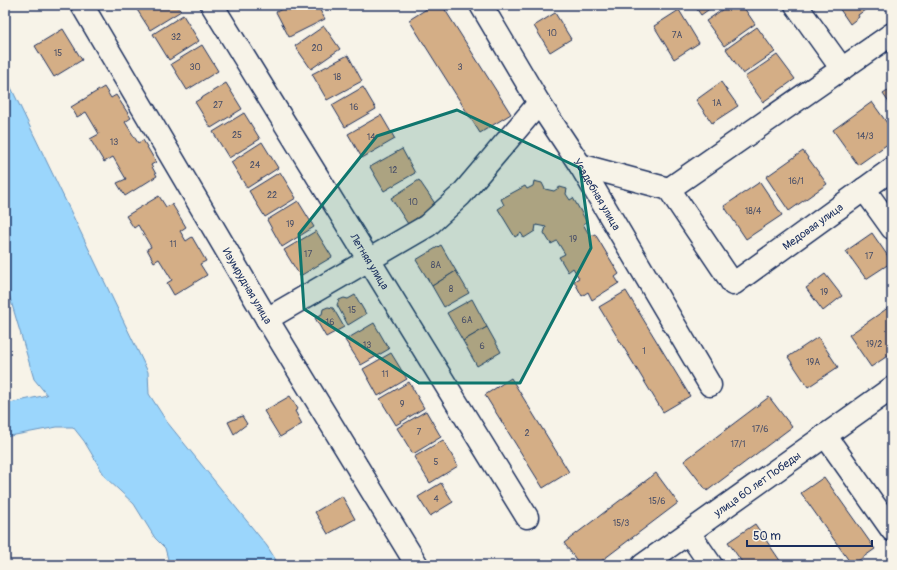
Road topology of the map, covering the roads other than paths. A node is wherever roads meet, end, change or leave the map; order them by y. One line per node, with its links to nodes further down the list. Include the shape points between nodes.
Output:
1 (82, 5): 14 (street, Изумрудная улица)
2 (212, 5): 13 (street, Летняя улица)
3 (481, 5): 7 (street, Усадебная улица)
4 (796, 5): 6 (street)
5 (892, 34): 6 (street)
6 (842, 69): 10 (street)
7 (539, 103): 8 (street, Усадебная улица); 13 (street, via 461,195 427,226)
8 (580, 165): 10 (street); 15 (street, Усадебная улица)
9 (892, 169): 11 (street, Медовая улица)
10 (669, 189): 11 (street, Медовая улица, via 733,284)
11 (864, 189): 12 (street)
12 (892, 228)
13 (370, 261): 14 (street); 18 (street, Летняя улица)
14 (267, 319): 21 (street, Изумрудная улица)
15 (710, 385)
16 (892, 388): 17 (street, улица 60 лет Победы)
17 (825, 435): 19 (street); 20 (street, улица 60 лет Победы)
18 (528, 517)
19 (892, 530)
20 (689, 533): 22 (street, улица 60 лет Победы); 23 (street)
21 (417, 565)
22 (643, 565)
23 (711, 565)

